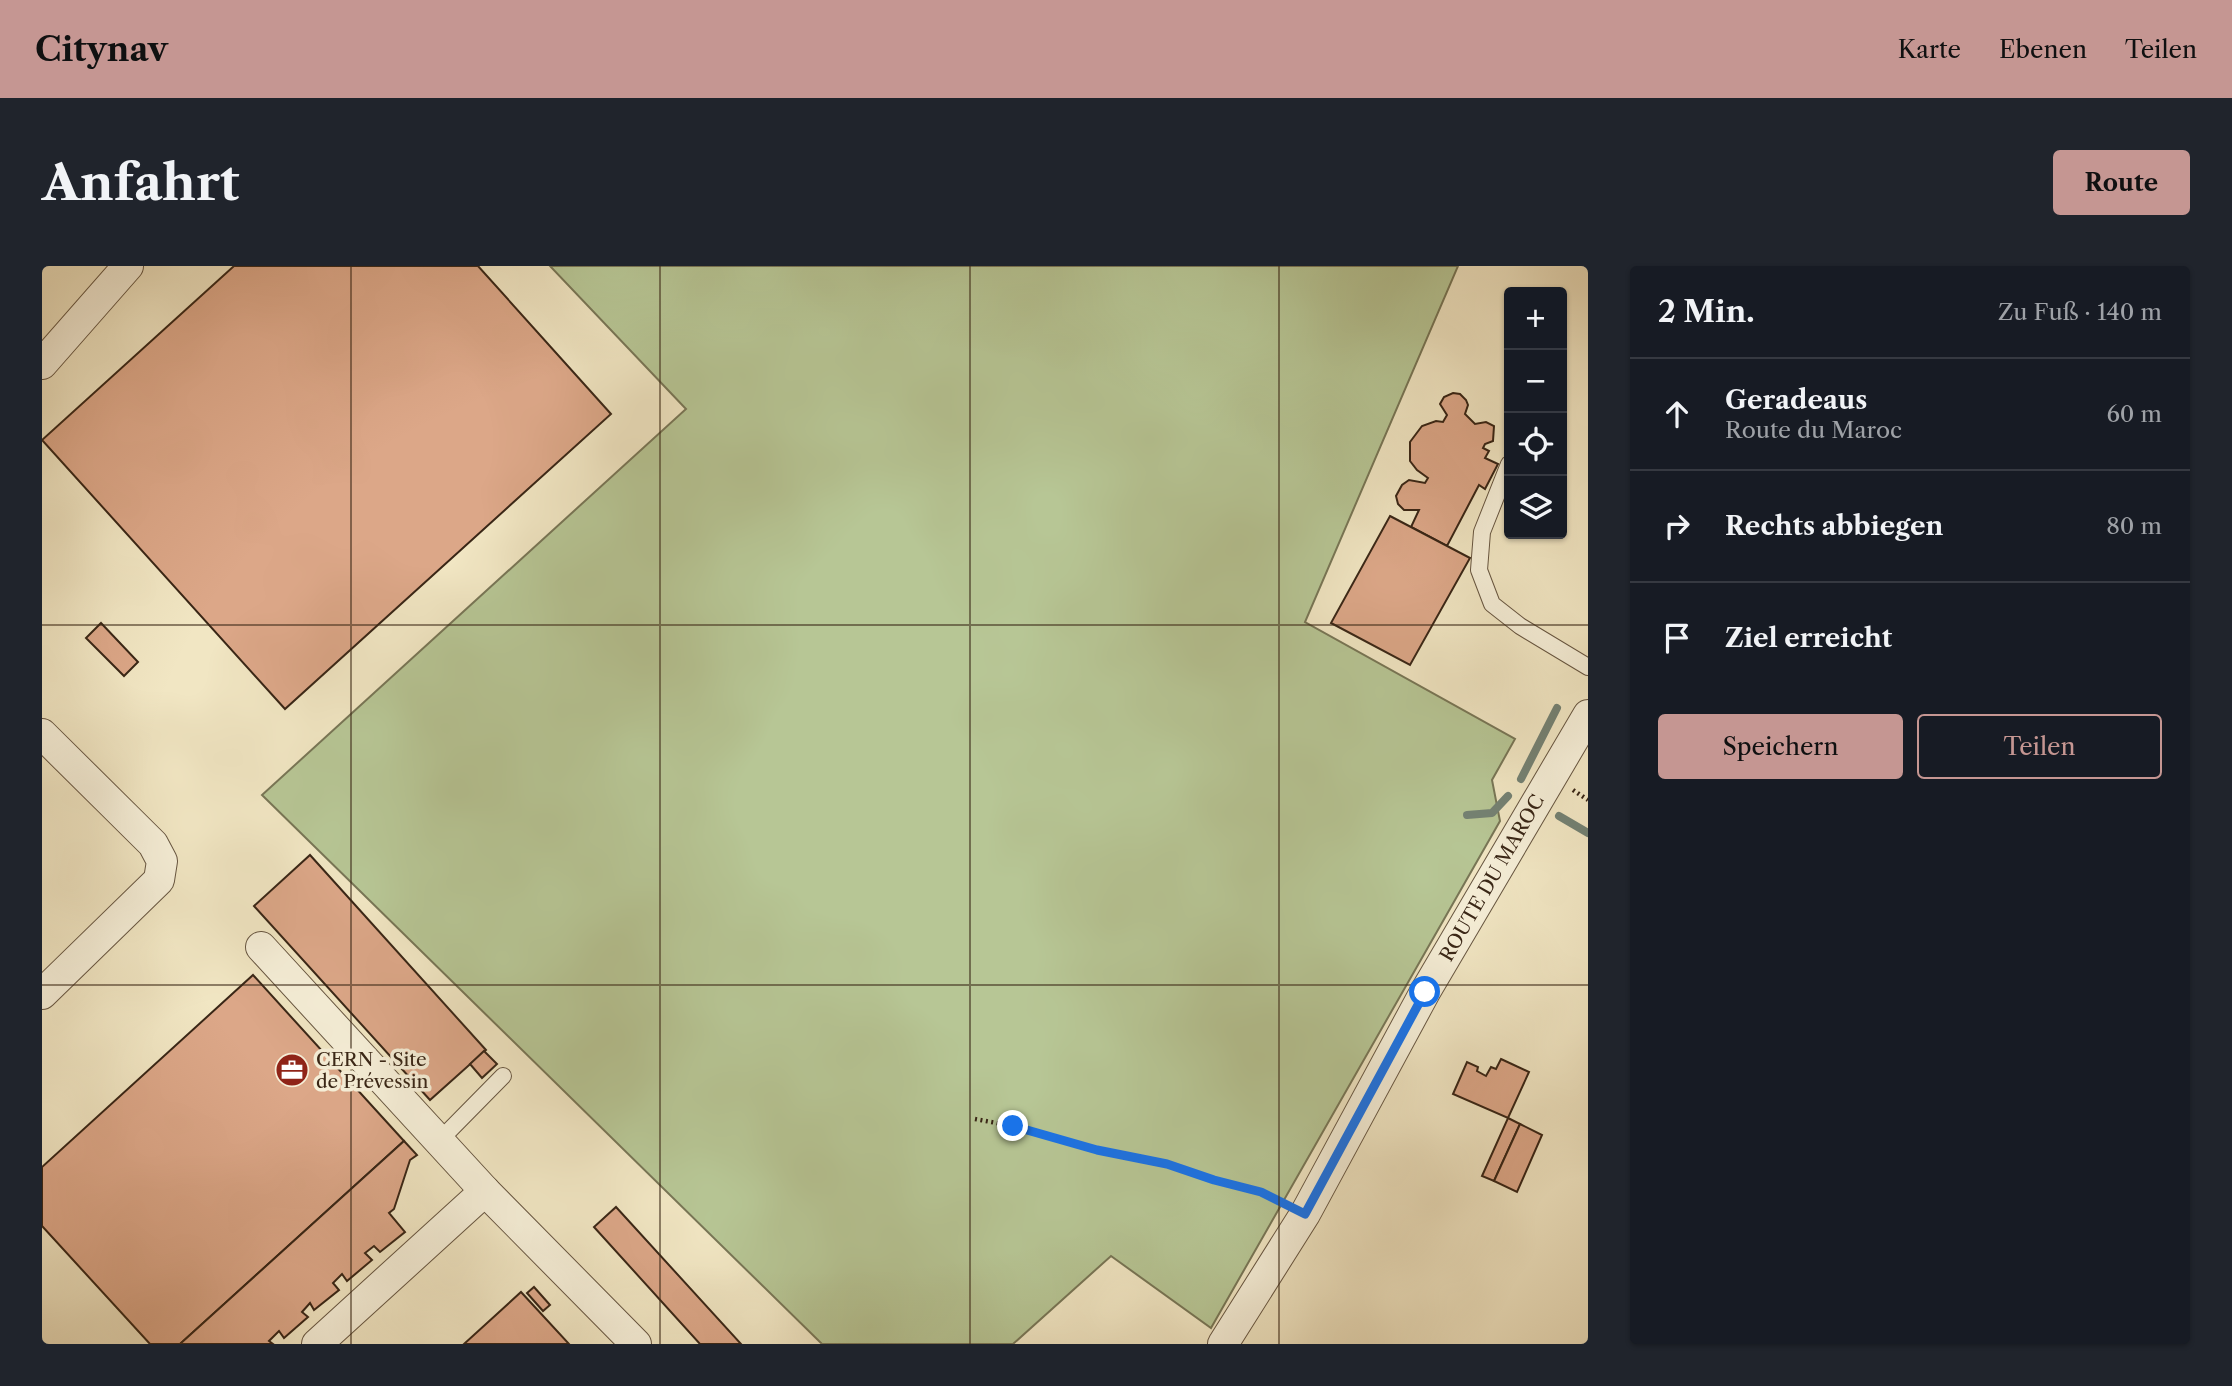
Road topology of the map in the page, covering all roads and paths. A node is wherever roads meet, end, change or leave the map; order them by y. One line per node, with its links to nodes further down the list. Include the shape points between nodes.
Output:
1 (128, 266): 2 (street)
2 (42, 364)
3 (1504, 476): 4 (lane, via 1482,532 1479,569 1492,604)
4 (1588, 667)
5 (1588, 715): 13 (street, ROUTE DU MAROC, via 1425,992)
6 (42, 734): 8 (street, via 153,844 162,861 159,880)
7 (261, 947): 11 (street)
8 (42, 994)
9 (503, 1076): 11 (lane)
10 (975, 1119): 13 (path, via 1167,1164 1261,1192)
11 (439, 1141): 12 (street)
12 (485, 1191): 14 (street); 15 (street)
13 (1305, 1214): 16 (street, ROUTE DU MAROC)
14 (317, 1344)
15 (636, 1344)
16 (1223, 1344)

